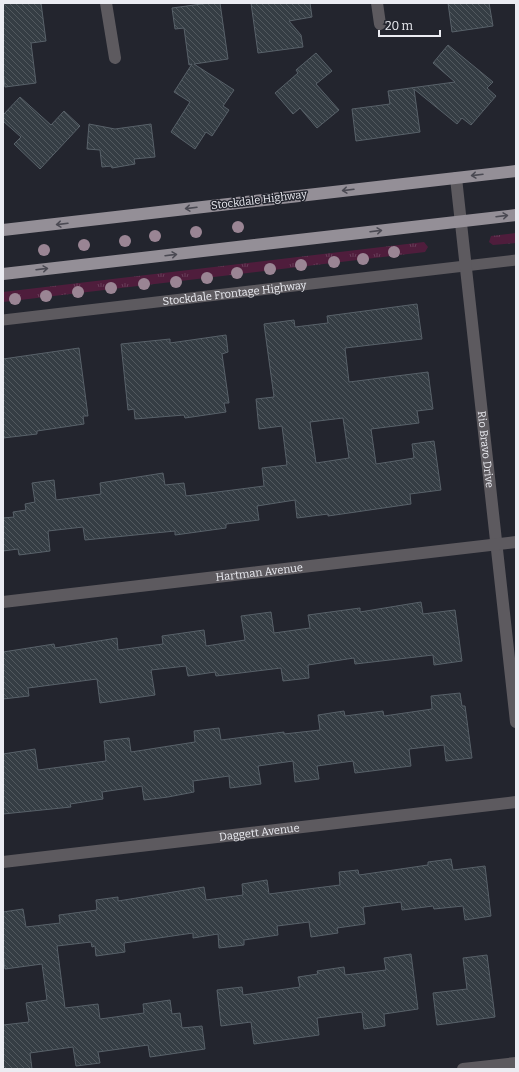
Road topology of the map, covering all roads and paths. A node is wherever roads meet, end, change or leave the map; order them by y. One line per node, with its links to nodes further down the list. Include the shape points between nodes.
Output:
1 (106, 3): 4 (street)
2 (377, 3): 3 (street)
3 (380, 24)
4 (115, 58)
5 (516, 171): 6 (main road, Stockdale Highway, one-way to 6)
6 (456, 178): 8 (street, Rio Bravo Drive); 9 (main road, Stockdale Highway, one-way to 9)
7 (516, 214): 8 (main road, one-way to 7)
8 (461, 221): 11 (street, Rio Bravo Drive); 12 (main road, one-way to 8)
9 (3, 230)
10 (516, 260): 11 (lane, Stockdale Frontage Highway)
11 (467, 266): 13 (lane, Stockdale Frontage Highway); 15 (street, Rio Bravo Drive)
12 (3, 274)
13 (3, 320)
14 (516, 542): 15 (street, Hartman Avenue)
15 (495, 545): 16 (street, Hartman Avenue); 17 (street, Rio Bravo Drive)
16 (3, 602)
17 (516, 722)
18 (516, 802): 19 (street, Daggett Avenue)
19 (3, 862)
20 (516, 1063): 21 (street)
21 (463, 1069)

